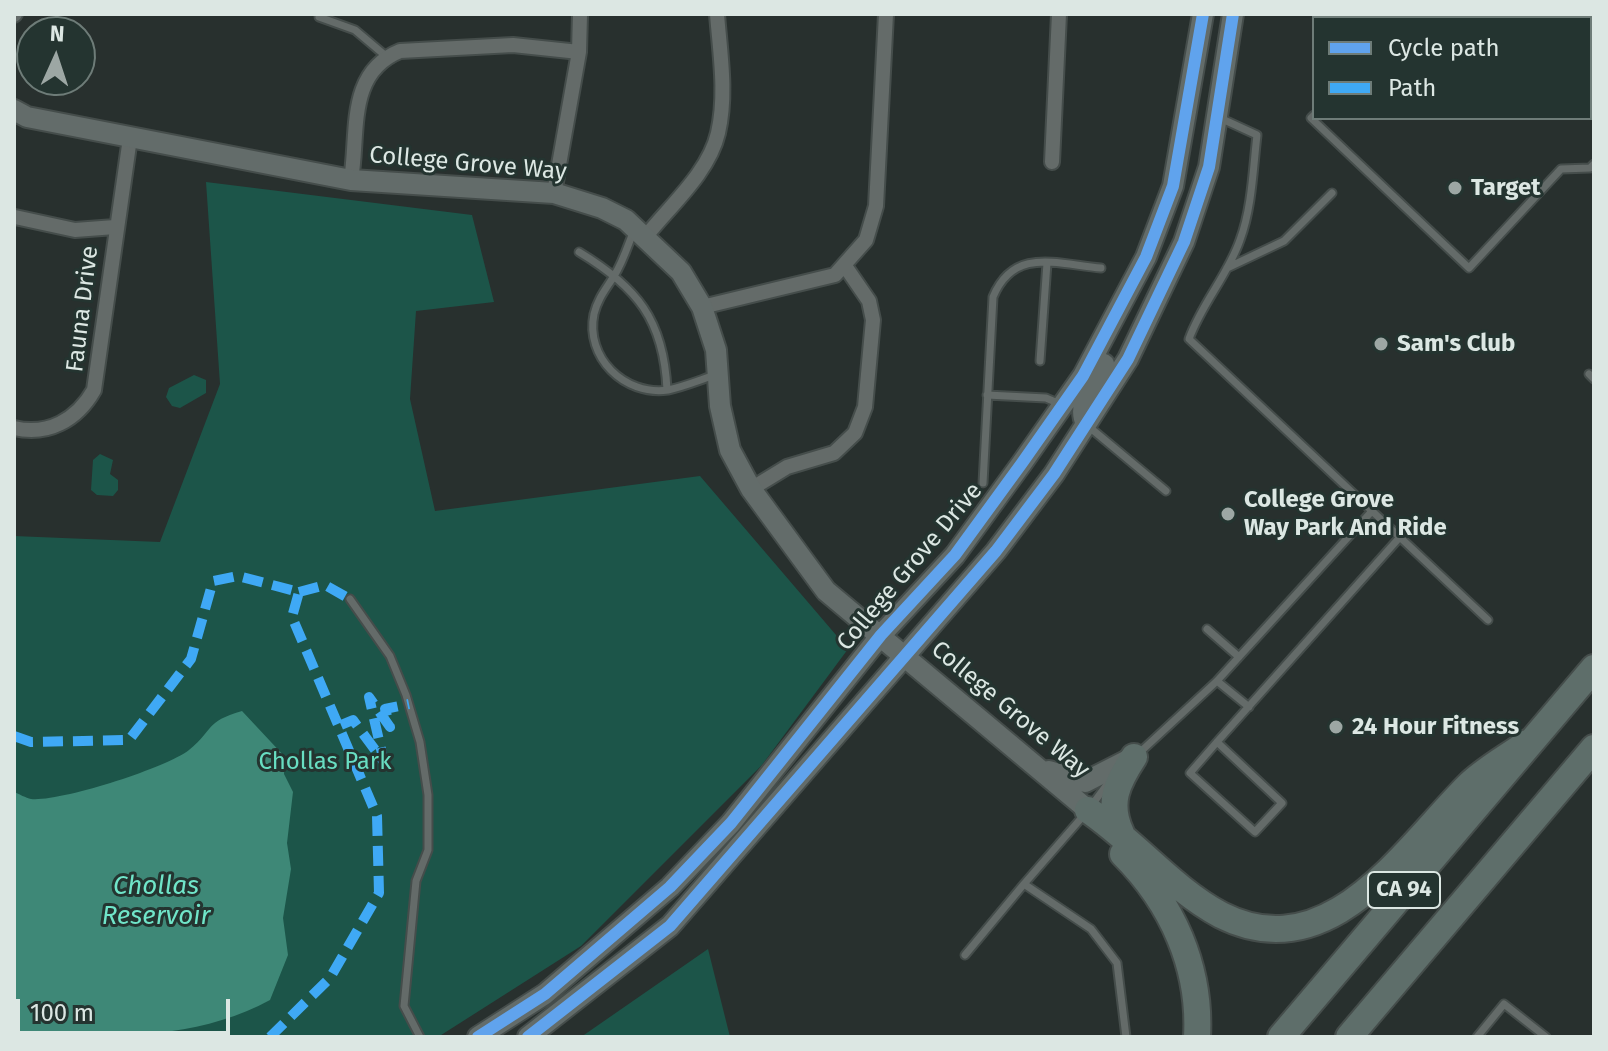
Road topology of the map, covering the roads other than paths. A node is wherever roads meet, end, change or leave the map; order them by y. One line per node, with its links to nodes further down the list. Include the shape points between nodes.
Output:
1 (580, 14): 8 (street)
2 (717, 14): 21 (street, via 723,94 718,135 700,171)
3 (886, 14): 24 (street, via 876,206 866,240)
4 (1059, 14): 14 (street)
5 (1203, 14): 29 (main road, College Grove Drive, via 1173,186 1146,257)
6 (1233, 14): 11 (main road)
7 (319, 17): 9 (lane, via 355,30)
8 (579, 52): 9 (street, via 513,45 400,51); 17 (street)
9 (387, 57): 16 (street, via 368,76 360,94)
10 (14, 110): 13 (main road, College Grove Way)
11 (1217, 117): 26 (lane, via 1257,135 1244,227); 35 (main road, via 1209,167 1184,242 1128,359)
12 (1313, 120): 15 (lane, via 1469,268 1561,169)
13 (130, 138): 16 (main road, College Grove Way); 20 (street, Fauna Drive)
14 (1052, 162)
15 (1594, 164)
16 (351, 180): 17 (main road, College Grove Way)
17 (554, 193): 21 (main road, College Grove Way, via 602,208)
18 (1332, 193): 26 (lane, via 1284,241)
19 (15, 217): 20 (street, via 75,230)
20 (115, 227): 36 (street, Fauna Drive, via 94,390 63,423 40,430)
21 (641, 231): 27 (lane); 28 (main road, College Grove Way, via 681,272)
22 (579, 252): 27 (lane)
23 (1047, 263): 25 (lane); 30 (lane); 33 (lane, via 1023,264 1001,278 993,297)
24 (845, 266): 28 (street, via 835,275); 38 (street, via 869,301 873,320 865,407 855,433 834,453 787,467)
25 (1101, 268)
26 (1227, 268): 40 (lane, via 1189,339)
27 (616, 274): 32 (lane, via 642,302 657,331); 32 (lane, via 593,316 598,356 627,382)
28 (702, 307): 31 (main road, College Grove Way, via 716,350)
29 (1113, 319): 34 (main road, College Grove Drive); 35 (main road, via 1114,346 1084,401)
30 (1040, 361)
31 (717, 375): 32 (lane); 38 (main road, College Grove Way, via 730,450)
32 (667, 390)
33 (987, 395): 34 (lane, via 1046,398); 37 (lane)
34 (1063, 405): 41 (main road, via 1066,428 1029,489); 46 (main road, College Grove Drive, via 955,555)
35 (1086, 424): 39 (lane); 41 (main road)
36 (14, 428)
37 (983, 483)
38 (751, 489): 46 (main road, College Grove Way, via 826,591)
39 (1166, 491)
40 (1372, 511): 42 (lane); 48 (lane)
41 (1023, 515): 47 (main road)
42 (1400, 537): 44 (lane); 51 (lane)
43 (350, 599): 61 (lane, via 390,656 420,742 428,795 428,850 416,881 404,1006)
44 (1488, 620)
45 (1207, 629): 48 (lane)
46 (881, 635): 47 (main road, College Grove Way); 62 (main road, College Grove Drive, via 731,823 670,887 545,994)
47 (906, 655): 56 (main road, College Grove Way); 63 (main road, via 670,926)
48 (1239, 657): 50 (lane)
49 (1594, 668): 53 (highway, CA 94)
50 (1217, 681): 51 (lane); 55 (lane)
51 (1249, 707): 52 (lane)
52 (1217, 742): 52 (lane, via 1282,803 1255,832 1190,773)
53 (1527, 743): 58 (highway, via 1471,782 1354,902 1320,921 1291,928 1244,924 1223,916); 66 (highway, CA 94)
54 (1594, 748): 67 (highway, CA 94)
55 (1134, 757): 56 (main road, via 1085,782); 57 (lane); 58 (highway, via 1113,803)
56 (1034, 765): 57 (main road, College Grove Way)
57 (1088, 810): 58 (highway); 59 (lane); 65 (highway, via 1141,872 1178,929 1196,993)
58 (1121, 833)
59 (1024, 884): 60 (lane); 64 (lane, via 1091,929 1117,963)
60 (965, 955)
61 (420, 1037)
62 (478, 1037)
63 (528, 1037)
64 (1126, 1037)
65 (1197, 1037)
66 (1281, 1037)
67 (1349, 1037)
68 (1477, 1037): 69 (lane, via 1504,1004)
69 (1546, 1037)

